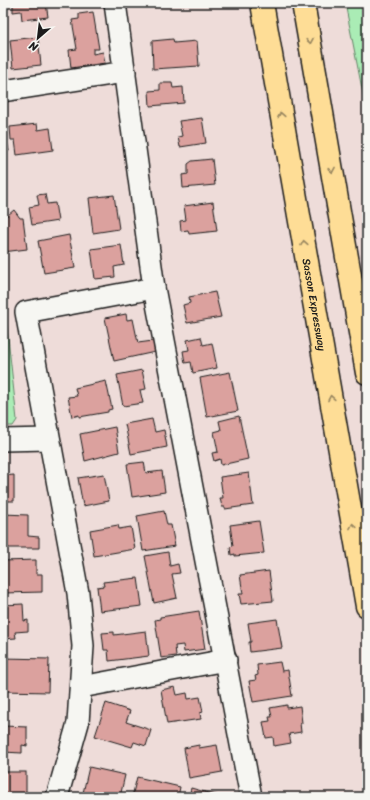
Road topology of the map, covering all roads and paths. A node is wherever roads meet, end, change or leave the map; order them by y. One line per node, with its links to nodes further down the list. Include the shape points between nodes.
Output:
1 (116, 3): 4 (street)
2 (262, 3): 10 (highway, Sasson Expressway, one-way to 2)
3 (303, 3): 7 (highway, one-way to 7)
4 (125, 72): 5 (street); 6 (street)
5 (3, 91)
6 (154, 288): 8 (street, via 26,312); 11 (street)
7 (367, 373)
8 (49, 439): 9 (street); 12 (street, via 78,593 83,646)
9 (3, 440)
10 (367, 606)
11 (226, 660): 12 (street); 14 (street)
12 (80, 687): 13 (street, via 78,722)
13 (57, 797)
14 (251, 797)

